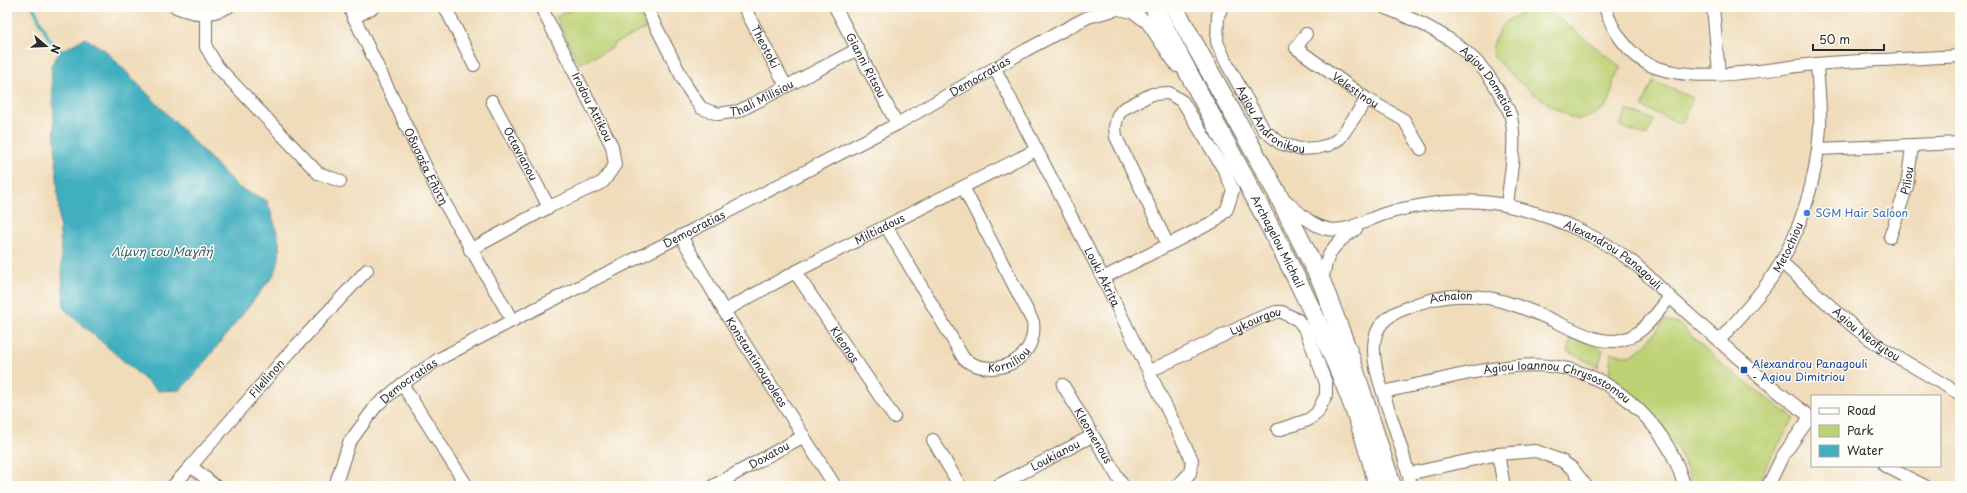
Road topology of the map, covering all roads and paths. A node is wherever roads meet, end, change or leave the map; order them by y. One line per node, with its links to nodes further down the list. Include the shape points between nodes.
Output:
1 (176, 7): 17 (street, via 194,14)
2 (228, 7): 17 (street)
3 (374, 7): 16 (street)
4 (445, 7): 22 (street)
5 (541, 7): 39 (street, Irodou Attikou, via 612,146 615,166 603,182)
6 (646, 7): 25 (street, Thali Milisiou, via 687,87 701,108 718,114 739,111)
7 (744, 7): 25 (street, Theotoki)
8 (835, 7): 19 (street, Gianni Ritsou)
9 (1154, 7): 26 (highway, Archagelou Michail)
10 (1174, 7): 37 (highway, Archagelou Michail)
11 (1222, 7): 27 (street, Agiou Andronikou, via 1218,15 1217,42 1264,130 1280,143 1299,149 1329,144 1340,138)
12 (1384, 7): 38 (street, Agiou Dometiou, via 1454,41 1479,64 1497,88 1511,116 1511,166)
13 (1605, 7): 24 (street, via 1608,20 1622,41 1650,64 1671,71)
14 (1713, 7): 24 (street)
15 (1099, 10): 23 (street, Democratias); 26 (street, Democratias, via 1133,12 1147,22)
16 (351, 12): 45 (street, Οδυσσέα Ελύτη, via 436,188)
17 (206, 15): 35 (street, via 206,47 217,66 318,173)
18 (1306, 34): 27 (street, Velestinou, via 1296,48)
19 (858, 49): 25 (street, Thali Milisiou); 29 (street, Gianni Ritsou)
20 (1960, 56): 21 (street)
21 (1816, 64): 24 (street); 33 (street, Metochiou, via 1820,126)
22 (474, 65)
23 (995, 69): 29 (street, Democratias); 34 (street, Louki Akrita)
24 (1719, 74)
25 (786, 86)
26 (1200, 96): 53 (highway, Archagelou Michail, via 1275,234)
27 (1367, 99): 32 (street, Velestinou, via 1404,120)
28 (492, 101): 39 (street, Octavianou)
29 (898, 124): 42 (street, Democratias)
30 (1960, 143): 31 (street)
31 (1912, 146): 33 (street); 43 (street, Piliou, via 1907,186)
32 (1421, 149)
33 (1818, 149): 46 (street, Metochiou, via 1801,216)
34 (1036, 150): 36 (street, Miltiadous); 49 (street, Louki Akrita)
35 (340, 181)
36 (963, 187): 41 (street, Miltiadous); 41 (street, Korniliou, via 1033,322 1033,340 1027,351 1010,363 984,369 964,359)
37 (1278, 193): 40 (street, Alexandrou Panagouli, via 1314,225 1328,230 1340,230); 50 (highway, Archagelou Michail)
38 (1507, 205): 40 (street, Alexandrou Panagouli, via 1474,201 1436,202 1382,215); 51 (street, Alexandrou Panagouli, via 1537,213 1584,233 1634,264)
39 (549, 207): 45 (street, Irodou Attikou)
40 (1369, 221): 50 (street, Alexandrou Panagouli, via 1335,244 1325,265)
41 (886, 226): 48 (street, Miltiadous)
42 (681, 236): 52 (street, Konstantinoupoleos); 54 (street, Democratias)
43 (1890, 237)
44 (1168, 246): 44 (street, via 1215,221 1227,209 1233,190 1224,170 1183,102 1169,93 1152,94 1123,109 1118,115 1115,127 1116,137); 49 (street)
45 (470, 250): 54 (street, Οδυσσέα Ελύτη)
46 (1781, 262): 56 (street, Metochiou, via 1755,299); 61 (street, Agiou Neofytou, via 1882,348)
47 (367, 270): 69 (street, Filellinon, via 281,362)
48 (795, 272): 52 (street, Miltiadous); 62 (street, Kleonos)
49 (1103, 278): 57 (street, Louki Akrita)
50 (1322, 283): 55 (highway, Archagelou Michail)
51 (1670, 297): 56 (street, Alexandrou Panagouli); 60 (street, Achaion, via 1641,330 1627,338 1614,341 1598,339 1513,304 1491,298 1466,296 1432,299 1390,315 1381,323 1376,333 1374,360)
52 (724, 311): 65 (street, Konstantinoupoleos)
53 (1315, 317): 82 (highway, via 1347,413); 83 (highway, Archagelou Michail, via 1338,364 1356,411)
54 (512, 320): 58 (street, Democratias, via 439,359)
55 (1340, 329): 71 (highway, via 1354,348); 84 (highway, Archagelou Michail)
56 (1719, 341): 63 (street, Alexandrou Panagouli)
57 (1150, 371): 64 (street, Lykourgou, via 1257,319 1276,312 1287,314 1298,320 1306,331 1326,383 1326,395 1317,413 1308,420); 81 (street, Louki Akrita, via 1192,460 1190,473)
58 (402, 384): 72 (street); 75 (street, Democratias, via 376,406 352,438)
59 (1062, 385): 66 (street, Kleomenous)
60 (1383, 392): 71 (street, Achaion); 88 (street, Agiou Ioannou Chrysostomou, via 1500,367 1546,365 1577,371 1605,384 1631,402 1646,417 1661,434)
61 (1960, 394)
62 (894, 417)
63 (1811, 417): 89 (street, via 1782,457)
64 (1278, 430)
65 (804, 436): 76 (street, Doxatou); 77 (street, Konstantinoupoleos)
66 (1092, 436): 79 (street, Loukianou); 80 (street, Kleomenous)
67 (933, 440): 78 (street)
68 (1498, 454): 71 (street); 86 (street); 87 (street, via 1536,452 1549,455 1573,469)
69 (191, 466): 73 (street, Filellinon); 74 (street)
70 (1887, 467): 90 (street)
71 (1404, 480): 85 (street, Achaion)
72 (462, 484)
73 (173, 486)
74 (215, 486)
75 (335, 486)
76 (713, 486)
77 (835, 486)
78 (960, 486)
79 (997, 486)
80 (1123, 486)
81 (1177, 486)
82 (1366, 486)
83 (1378, 486)
84 (1392, 486)
85 (1411, 486)
86 (1504, 486)
87 (1586, 486)
88 (1684, 486)
89 (1768, 486)
90 (1925, 486)

